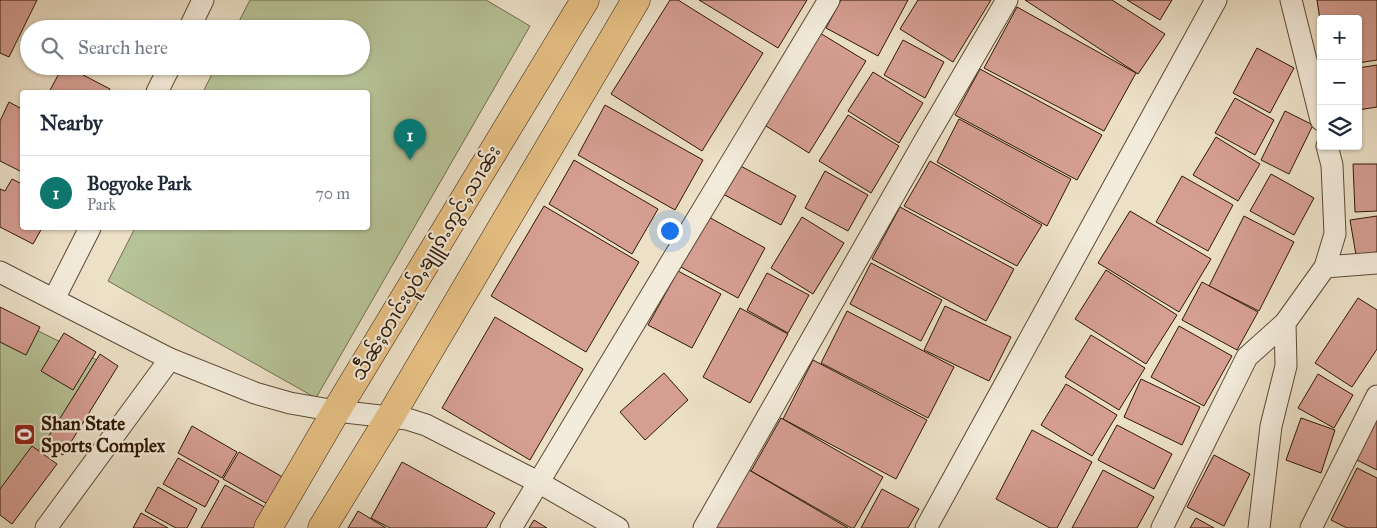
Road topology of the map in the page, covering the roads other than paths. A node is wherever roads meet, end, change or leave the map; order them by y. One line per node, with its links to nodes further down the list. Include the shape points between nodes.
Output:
1 (203, 0): 8 (street)
2 (585, 0): 21 (highway, သဵႅၼ်ႈတၢင်းပူဝ်ႇၶျူၵ်ႉဢွင်ႇသၢၼ်း)
3 (636, 0): 22 (highway)
4 (829, 0): 23 (street)
5 (1007, 0): 29 (street)
6 (1216, 0): 30 (street)
7 (1291, 0): 11 (street)
8 (193, 20)
9 (166, 75): 10 (street)
10 (158, 90)
11 (1317, 105)
12 (1328, 150): 15 (street, via 1332,165 1335,234)
13 (89, 230): 17 (street)
14 (1377, 263): 15 (street)
15 (1325, 266): 18 (street)
16 (0, 272): 17 (street)
17 (54, 299): 19 (street)
18 (1285, 323): 31 (street, via 1247,357); 32 (street, via 1286,366 1271,426)
19 (170, 359): 21 (street, via 255,393); 24 (street)
20 (1377, 396): 33 (street)
21 (336, 411): 22 (street); 25 (highway, သဵႅၼ်ႈတၢင်းပူဝ်ႇၶျူၵ်ႉဢွင်ႇသၢၼ်း)
22 (390, 417): 23 (street, via 426,425); 26 (highway)
23 (538, 482): 27 (street); 28 (street)
24 (46, 528)
25 (268, 528)
26 (322, 528)
27 (511, 528)
28 (618, 528)
29 (704, 528)
30 (926, 528)
31 (1162, 528)
32 (1259, 528)
33 (1312, 528)

